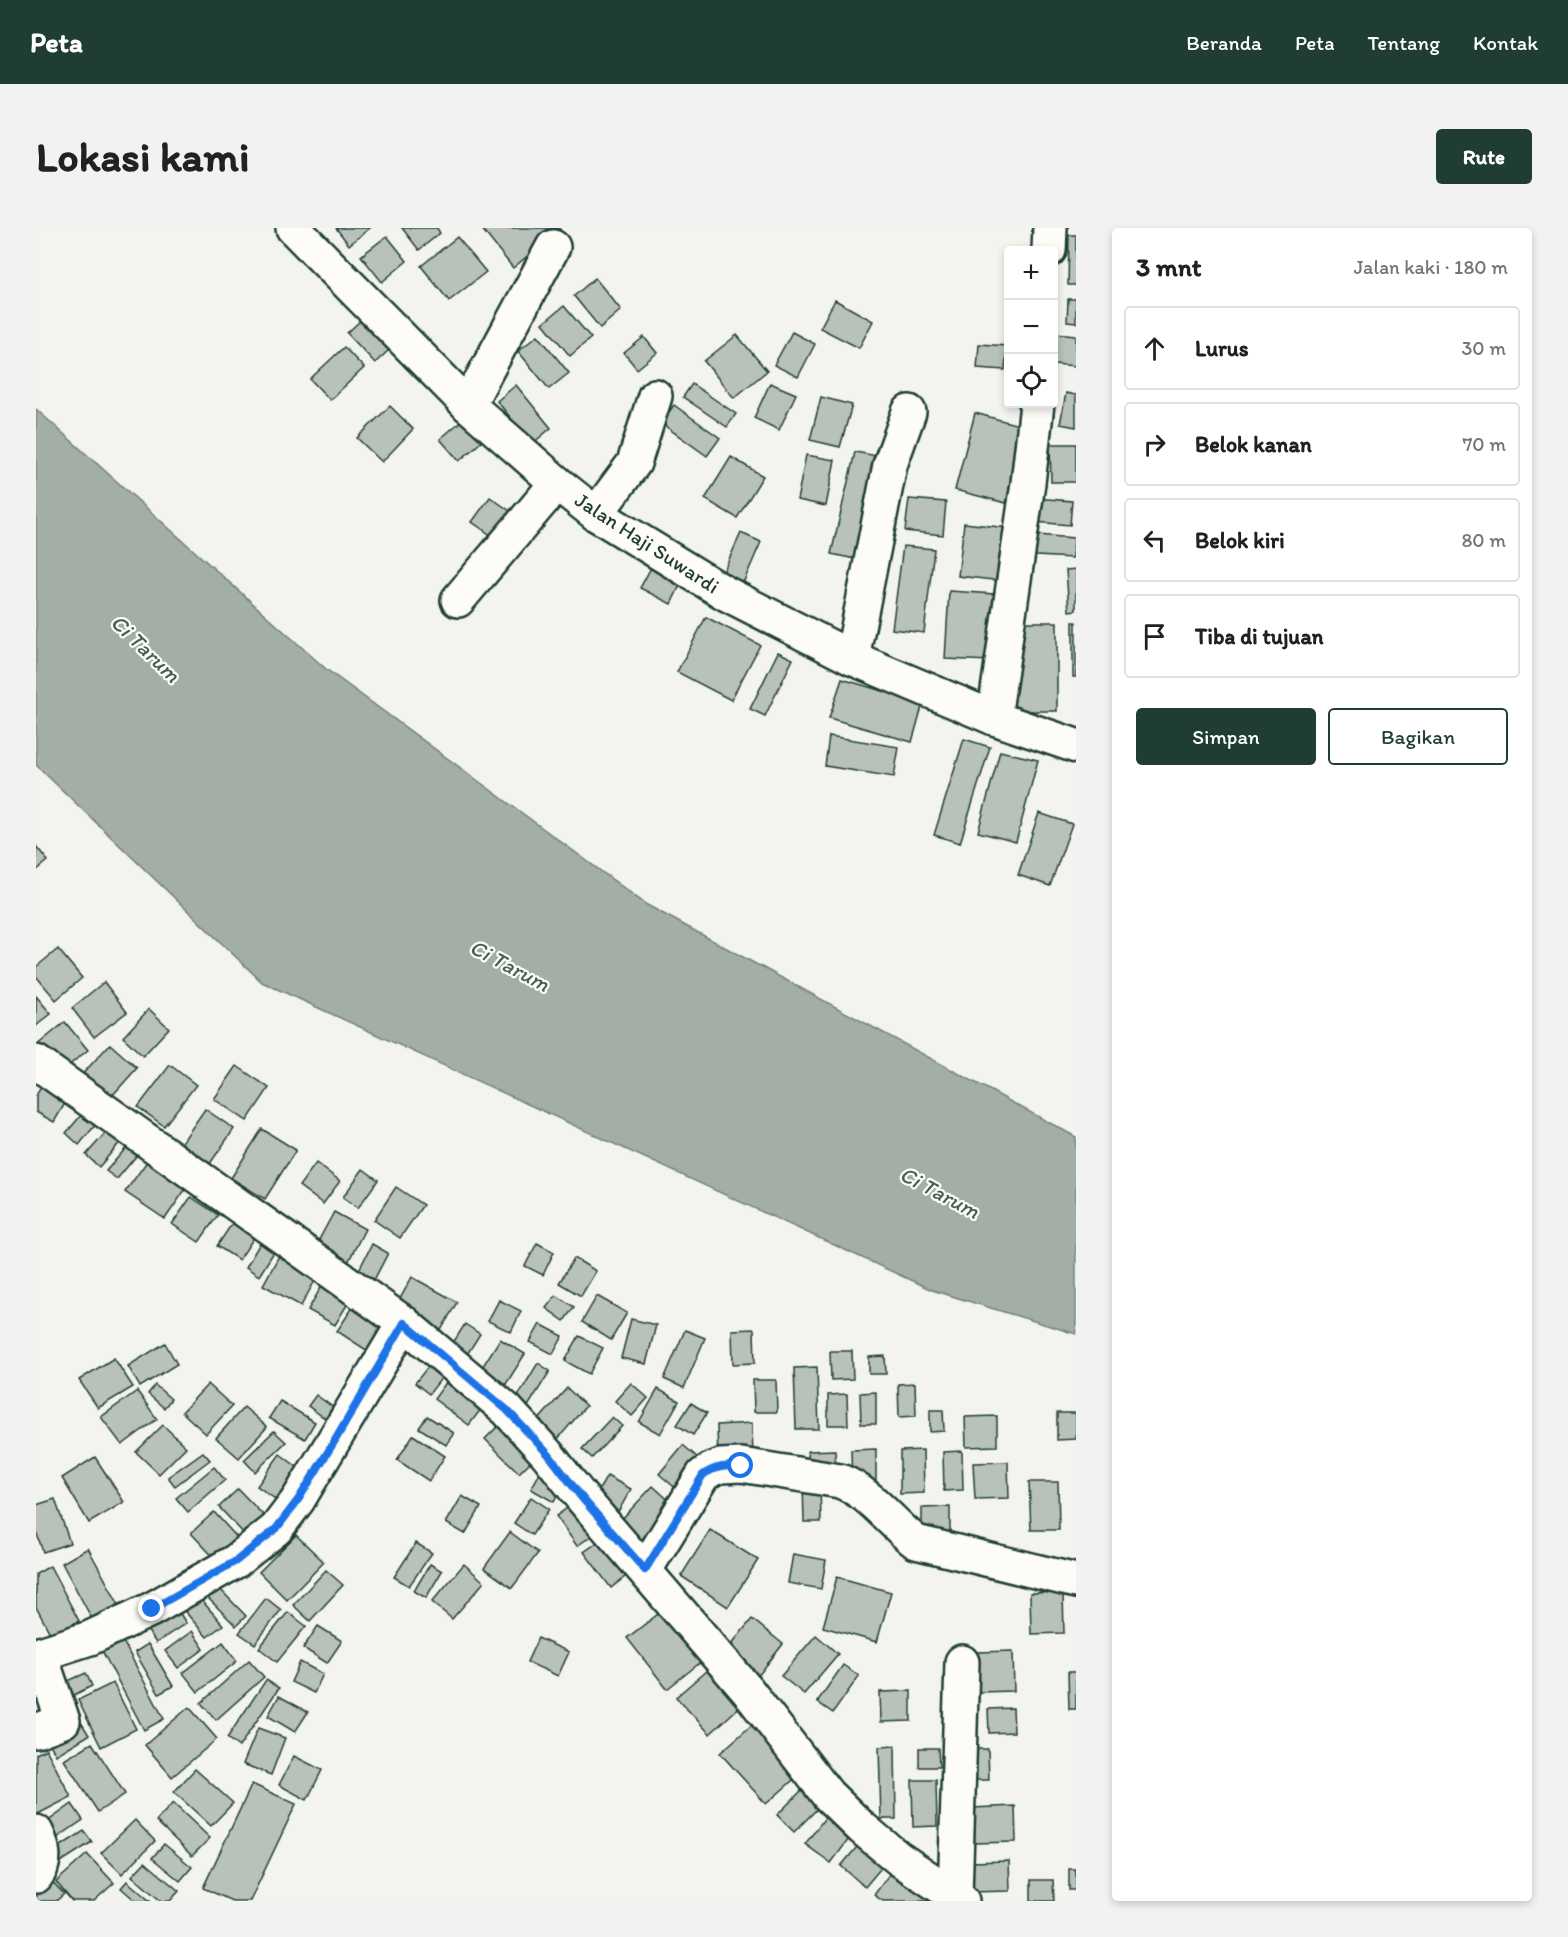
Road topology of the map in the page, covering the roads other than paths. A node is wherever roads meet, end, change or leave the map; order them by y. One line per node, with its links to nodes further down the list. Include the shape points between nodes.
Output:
1 (293, 228): 6 (street, Jalan Haji Suwardi)
2 (1050, 228): 3 (street)
3 (1048, 246)
4 (553, 247): 6 (street)
5 (655, 396): 10 (street, via 634,463)
6 (468, 405): 9 (street, Jalan Haji Suwardi)
7 (1037, 408): 13 (street)
8 (909, 412): 12 (street, via 890,465)
9 (557, 483): 10 (street, Jalan Haji Suwardi); 11 (street)
10 (596, 514): 12 (street, Jalan Haji Suwardi, via 725,593)
11 (458, 600)
12 (852, 658): 13 (street, Jalan Haji Suwardi)
13 (994, 717): 14 (street, Jalan Haji Suwardi)
14 (1076, 746)
15 (36, 1062): 16 (street)
16 (404, 1323): 17 (street, via 507,1410); 19 (street, via 310,1481 276,1529 236,1561 152,1609 90,1638)
17 (645, 1570): 18 (street, via 703,1475 721,1466 741,1466 840,1481 866,1495 916,1542); 24 (street, via 748,1691 828,1795 889,1850)
18 (1076, 1581)
19 (38, 1649): 21 (street, via 63,1721)
20 (963, 1662): 24 (street)
21 (36, 1731)
22 (36, 1832): 23 (street, via 44,1852)
23 (36, 1876)
24 (958, 1899)

